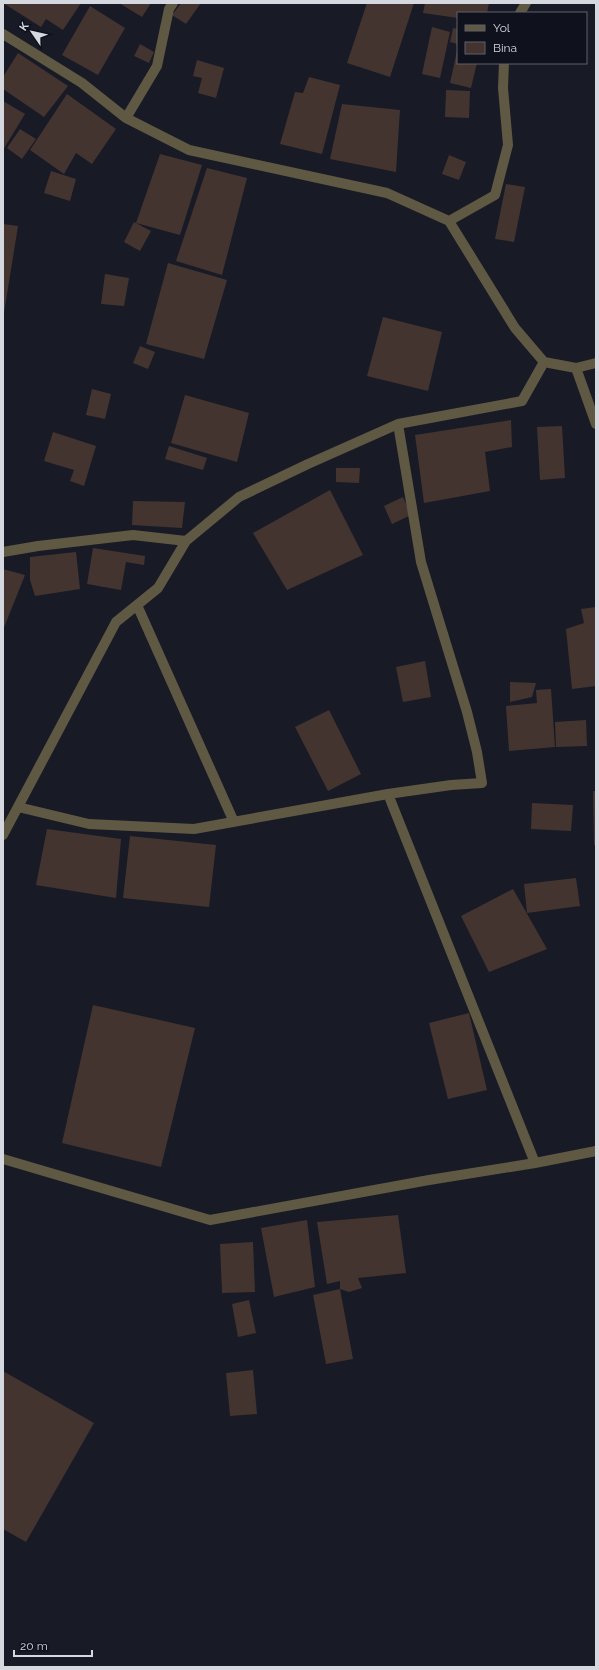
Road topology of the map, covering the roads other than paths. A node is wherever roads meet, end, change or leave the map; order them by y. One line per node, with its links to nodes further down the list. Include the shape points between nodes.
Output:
1 (173, 3): 6 (street, via 169,9 157,66)
2 (526, 3): 3 (street)
3 (521, 12)
4 (3, 34): 6 (street, via 82,83)
5 (504, 64): 7 (street, via 503,88 508,145 495,194)
6 (126, 118): 7 (street, via 189,150 387,193)
7 (449, 221): 8 (street, via 515,328)
8 (544, 362): 10 (street); 11 (street, via 522,401)
9 (596, 363): 10 (street)
10 (576, 368): 12 (street)
11 (398, 424): 13 (street, via 239,498); 16 (street, via 421,562 468,712 482,783)
12 (596, 424)
13 (186, 541): 14 (street, via 133,535); 15 (street, via 158,588)
14 (3, 552)
15 (137, 605): 17 (street, via 116,622); 18 (street)
16 (388, 794): 18 (street); 22 (street)
17 (18, 807): 18 (street, via 89,824 194,829); 19 (street)
18 (234, 822)
19 (3, 835)
20 (596, 1151): 22 (street)
21 (3, 1158): 22 (street, via 210,1220)
22 (535, 1163)

